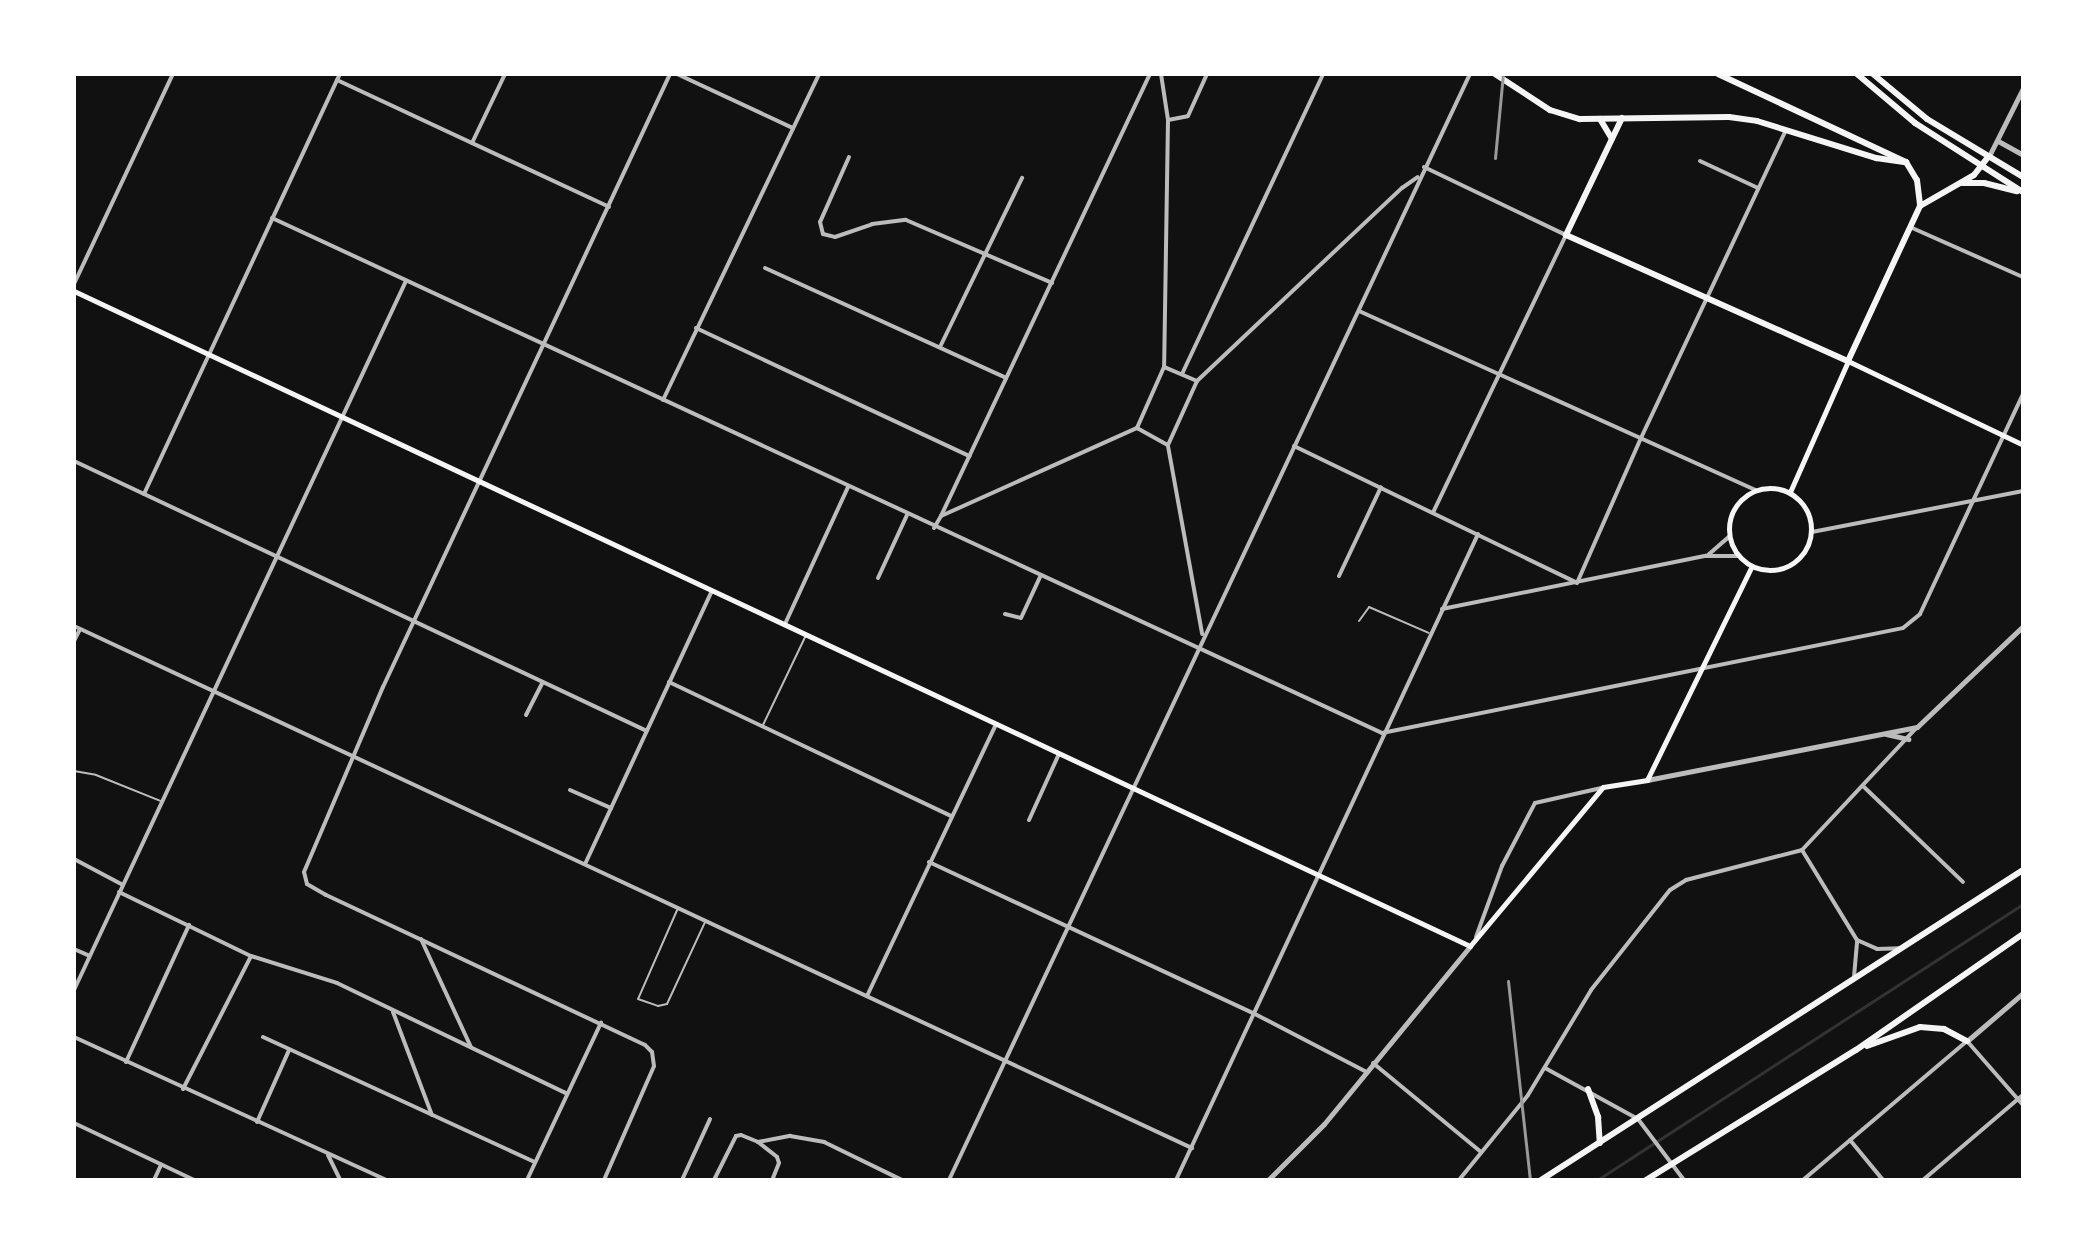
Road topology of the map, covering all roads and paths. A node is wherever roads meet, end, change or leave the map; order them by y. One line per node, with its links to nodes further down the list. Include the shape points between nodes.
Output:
1 (173, 74): 48 (street)
2 (505, 74): 24 (street)
3 (670, 74): 39 (street)
4 (677, 74): 20 (street)
5 (819, 74): 20 (street)
6 (1150, 74): 47 (street)
7 (1161, 74): 19 (street)
8 (1207, 74): 19 (street, via 1188,116)
9 (1323, 74): 59 (street)
10 (1470, 74): 31 (street)
11 (1495, 74): 18 (main road, via 1550,110)
12 (1718, 74): 29 (main road)
13 (1857, 74): 30 (main road, via 1915,123)
14 (1876, 75): 26 (main road, via 1927,119)
15 (338, 77): 24 (street); 40 (street)
16 (2023, 88): 23 (street)
17 (1622, 118): 18 (main road); 21 (main road, via 1729,117); 22 (main road)
18 (1600, 119): 22 (main road)
19 (1168, 120): 57 (street)
20 (793, 128): 52 (street)
21 (1786, 130): 29 (main road); 36 (street)
22 (1612, 139): 42 (main road)
23 (1998, 141): 25 (street); 26 (street)
24 (472, 143): 39 (street)
25 (2023, 155)
26 (1989, 156): 30 (main road); 32 (main road)
27 (849, 157): 43 (street, via 820,222 823,234 835,237 872,224 906,220)
28 (1700, 161): 36 (street)
29 (1906, 162): 38 (main road, via 1917,180)
30 (1983, 165): 35 (main road); 37 (main road)
31 (1424, 167): 33 (street); 42 (street)
32 (2021, 175)
33 (1420, 176): 51 (street); 61 (street)
34 (1022, 178): 43 (street)
35 (1962, 183): 37 (main road); 38 (main road)
36 (1758, 188): 50 (street)
37 (2023, 192)
38 (1920, 206): 41 (main road)
39 (609, 207): 53 (street)
40 (272, 218): 46 (street); 55 (street)
41 (1910, 227): 45 (street); 56 (main road)
42 (1566, 235): 50 (main road); 58 (street)
43 (985, 253): 47 (street); 54 (street)
44 (765, 268): 54 (street)
45 (2023, 277)
46 (406, 281): 53 (street); 64 (street)
47 (1052, 283): 60 (street)
48 (74, 284)
49 (74, 291): 55 (main road)
50 (1707, 298): 56 (main road); 67 (street)
51 (1359, 311): 58 (street); 70 (street)
52 (696, 328): 63 (street); 71 (street)
53 (543, 345): 63 (street); 73 (street)
54 (940, 347): 60 (street)
55 (208, 354): 64 (main road); 79 (street)
56 (1848, 361): 66 (main road); 78 (main road)
57 (1164, 367): 59 (street); 65 (street)
58 (1500, 372): 67 (street); 81 (street)
59 (1182, 374): 61 (street)
60 (1006, 378): 71 (street)
61 (1197, 381): 68 (street)
62 (2023, 394): 66 (street)
63 (663, 401): 74 (street)
64 (343, 416): 73 (main road); 88 (street)
65 (1137, 428): 68 (street); 83 (street)
66 (2003, 436): 69 (main road); 80 (street)
67 (1641, 438): 76 (street); 95 (street)
68 (1168, 445): 106 (street)
69 (2023, 445)
70 (1294, 446): 75 (street); 106 (street)
71 (969, 456): 83 (street)
72 (74, 461): 79 (street)
73 (480, 481): 96 (main road); 99 (street)
74 (848, 487): 82 (street); 101 (street)
75 (1381, 487): 81 (street); 92 (street)
76 (1755, 490): 78 (main road); 87 (main road, via 1734,509)
77 (2023, 491): 80 (street)
78 (1790, 492): 85 (main road, via 1806,509)
79 (144, 494): 88 (street)
80 (1974, 500): 85 (street); 109 (street, via 1911,623 1895,631)
81 (1433, 512): 86 (street)
82 (907, 515): 84 (street); 94 (street)
83 (941, 516): 84 (street)
84 (934, 528): 93 (street)
85 (1812, 532): 91 (main road, via 1793,564 1768,571)
86 (1478, 533): 95 (street); 97 (street)
87 (1729, 537): 89 (street); 90 (main road)
88 (279, 556): 99 (street); 112 (street)
89 (1706, 556): 90 (street); 95 (street)
90 (1738, 556): 91 (main road)
91 (1752, 566): 109 (main road)
92 (1339, 576)
93 (1040, 577): 98 (street, via 1021,618); 108 (street)
94 (878, 578)
95 (1577, 583): 97 (street)
96 (713, 588): 101 (main road); 111 (street)
97 (1442, 609): 104 (street)
98 (1005, 614)
99 (415, 618): 110 (street); 122 (street)
100 (1359, 621): 104 (lane, via 1369,607)
101 (785, 624): 105 (main road)
102 (2023, 626): 115 (street)
103 (77, 627): 107 (street); 112 (street)
104 (1430, 633): 118 (street)
105 (807, 634): 114 (main road); 116 (lane)
106 (1203, 636): 108 (street)
107 (74, 641)
108 (1197, 650): 118 (street); 127 (street)
109 (1703, 669): 118 (street); 124 (main road)
110 (544, 681): 113 (street); 117 (street)
111 (669, 682): 116 (street); 117 (street)
112 (216, 692): 122 (street); 129 (street)
113 (526, 715)
114 (996, 724): 121 (main road); 131 (street)
115 (1917, 727): 119 (street); 120 (street)
116 (762, 728): 131 (street)
117 (647, 731): 130 (street)
118 (1382, 733): 138 (street)
119 (1881, 733): 120 (street); 124 (street)
120 (1908, 739): 126 (street)
121 (1059, 754): 127 (main road); 132 (street)
122 (352, 755): 136 (street); 147 (street, via 304,872 307,884)
123 (74, 771): 129 (lane)
124 (1647, 780): 125 (main road)
125 (1603, 787): 148 (main road); 148 (street, via 1535,803 1497,878)
126 (1864, 787): 133 (street); 139 (street)
127 (1132, 789): 138 (main road); 145 (street)
128 (570, 790): 130 (street)
129 (163, 802): 140 (street)
130 (611, 808): 136 (street)
131 (951, 816): 135 (street)
132 (1029, 820)
133 (1802, 850): 149 (street); 171 (street, via 1678,884 1591,990)
134 (74, 859): 140 (street)
135 (929, 862): 145 (street); 158 (street)
136 (585, 863): 142 (street)
137 (2023, 870): 151 (main road)
138 (1318, 873): 150 (main road); 160 (street)
139 (1963, 882)
140 (123, 885): 141 (street)
141 (119, 892): 144 (street); 153 (street)
142 (678, 908): 143 (street); 143 (lane, via 638,999 667,1004)
143 (706, 921): 158 (street)
144 (189, 925): 154 (street); 168 (street)
145 (1068, 926): 160 (street); 169 (street)
146 (2023, 934): 167 (main road)
147 (420, 937): 161 (street); 165 (street)
148 (1476, 938): 150 (main road)
149 (1857, 940): 151 (street, via 1877,949); 155 (street)
150 (1470, 946): 170 (street)
151 (1902, 948): 155 (main road)
152 (74, 949): 153 (street)
153 (90, 956): 156 (street)
154 (251, 956): 159 (street, via 315,974); 173 (street)
155 (1853, 979): 181 (main road)
156 (74, 990)
157 (2023, 993): 164 (street)
158 (867, 997): 169 (street)
159 (393, 1012): 165 (street); 179 (street)
160 (1253, 1013): 172 (street); 187 (street)
161 (601, 1022): 175 (street); 198 (street, via 645,1045 655,1059)
162 (74, 1037): 168 (street)
163 (263, 1037): 166 (street)
164 (1967, 1041): 167 (main road, via 1944,1029 1920,1027); 177 (street); 184 (street)
165 (472, 1049): 175 (street)
166 (289, 1050): 179 (street); 182 (street)
167 (1856, 1050): 191 (main road)
168 (126, 1062): 173 (street)
169 (1005, 1063): 187 (street); 203 (street)
170 (1373, 1063): 172 (street); 189 (street)
171 (1545, 1068): 174 (street); 189 (street)
172 (1367, 1072): 205 (street, via 1303,1148)
173 (183, 1089): 182 (street)
174 (1588, 1089): 181 (street); 186 (main road)
175 (566, 1093): 190 (street)
176 (2023, 1095): 177 (street)
177 (2018, 1099): 178 (street); 212 (street)
178 (2023, 1105)
179 (433, 1115): 190 (street)
180 (710, 1119): 199 (street)
181 (1638, 1119): 186 (main road); 191 (street)
182 (257, 1122): 188 (street)
183 (74, 1123): 192 (street)
184 (1850, 1140): 210 (street); 211 (street)
185 (758, 1142): 200 (street, via 741,1135); 201 (street, via 777,1157); 202 (street, via 790,1136 824,1142)
186 (1600, 1143): 207 (main road)
187 (1192, 1148): 204 (street)
188 (327, 1152): 195 (street); 196 (street)
189 (1481, 1152): 206 (street)
190 (535, 1162): 197 (street)
191 (1671, 1164): 208 (main road); 209 (street)
192 (161, 1165): 193 (street); 194 (street)
193 (154, 1180)
194 (194, 1180)
195 (340, 1180)
196 (386, 1180)
197 (527, 1180)
198 (604, 1180)
199 (682, 1180)
200 (714, 1180)
201 (772, 1180)
202 (902, 1180)
203 (949, 1180)
204 (1176, 1180)
205 (1268, 1180)
206 (1459, 1180)
207 (1541, 1180)
208 (1646, 1180)
209 (1684, 1180)
210 (1803, 1180)
211 (1883, 1180)
212 (1923, 1180)

